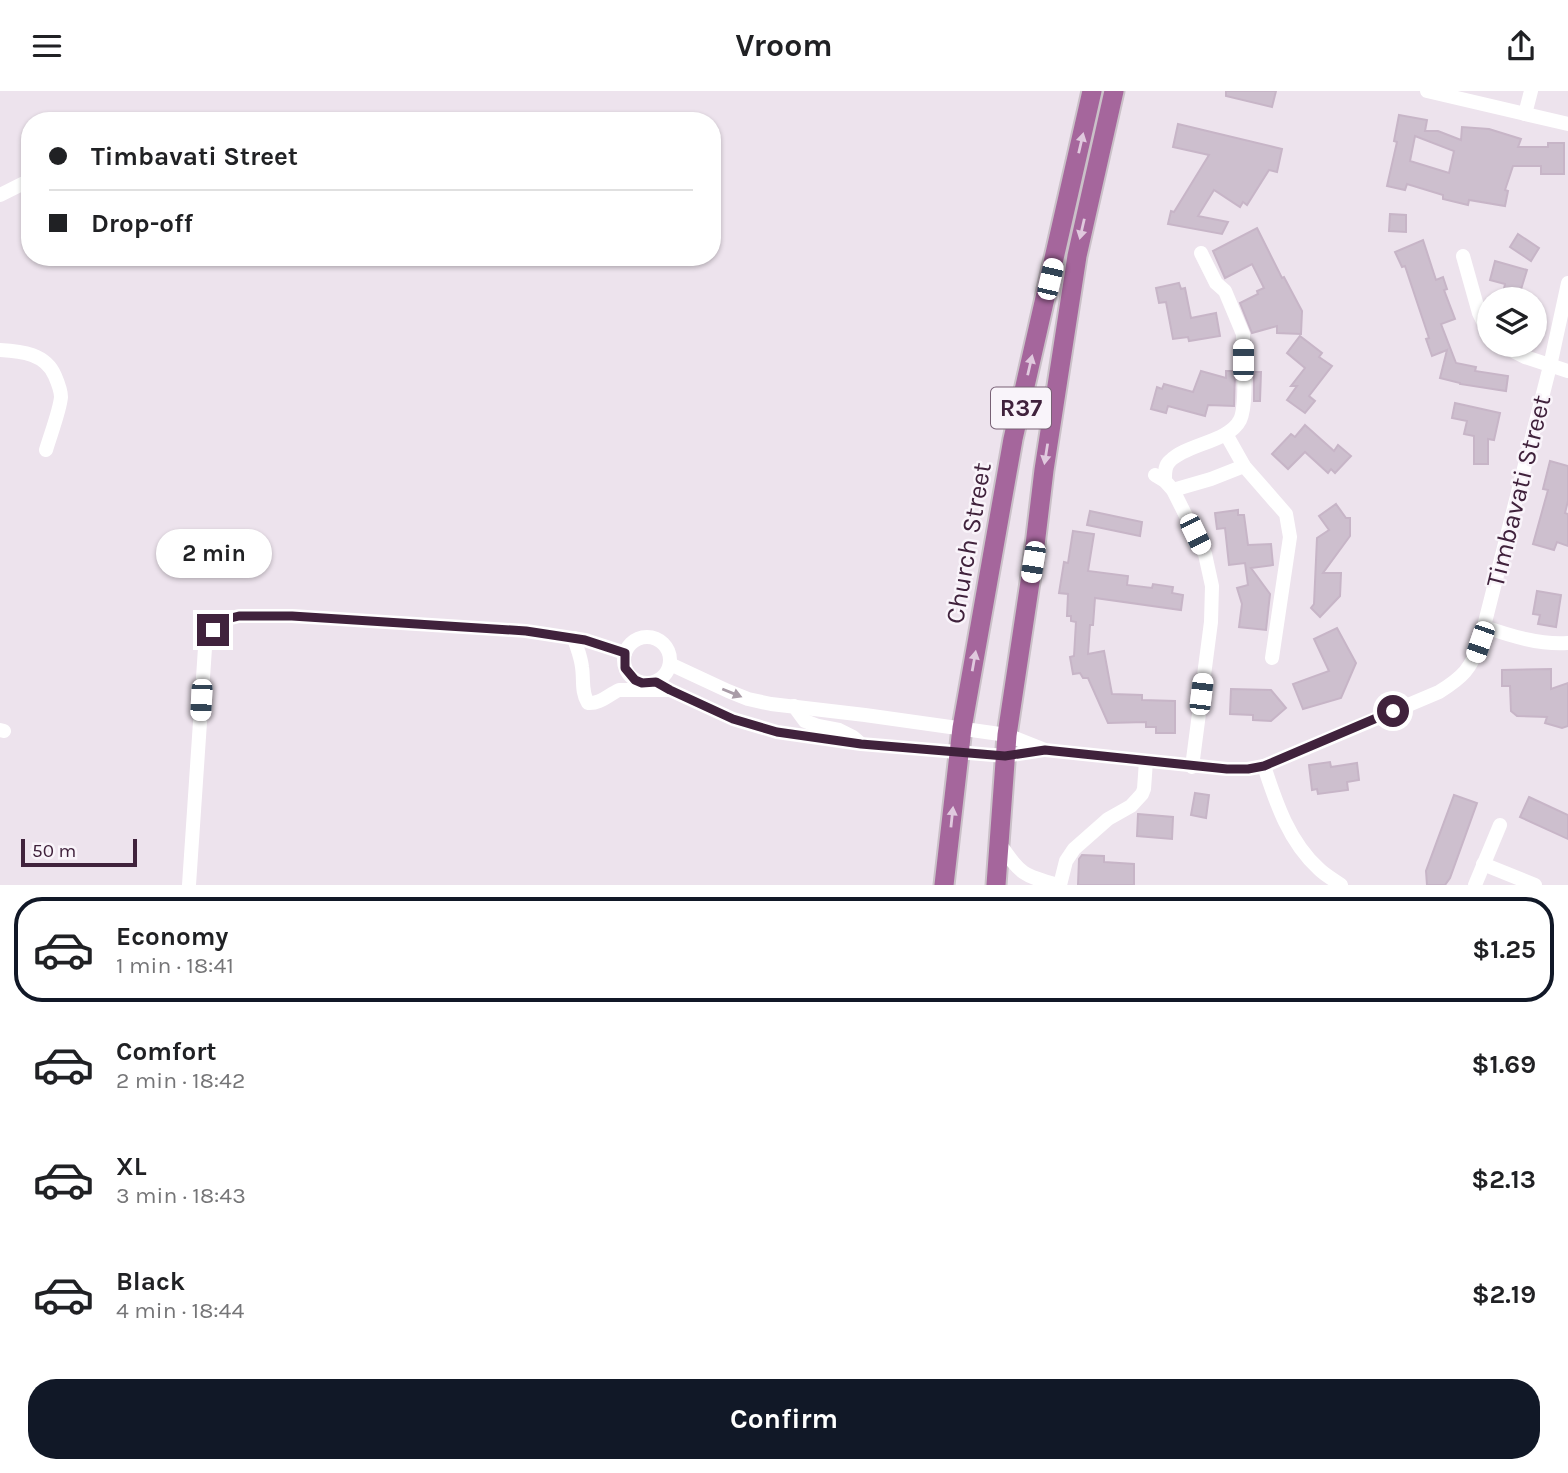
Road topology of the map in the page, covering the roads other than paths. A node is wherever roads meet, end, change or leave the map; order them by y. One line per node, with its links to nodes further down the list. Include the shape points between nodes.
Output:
1 (1093, 91): 31 (main road, Church Street / R37, one-way to 1, via 1013,439)
2 (1114, 91): 32 (main road, R37, one-way to 32, via 1077,255)
3 (1427, 91): 5 (street)
4 (1531, 91): 6 (street)
5 (1453, 94): 6 (street)
6 (1525, 114): 7 (street)
7 (1568, 124)
8 (21, 184): 9 (street)
9 (0, 195)
10 (1201, 253): 18 (street, via 1243,334 1244,398 1239,421)
11 (1463, 256): 13 (street)
12 (1568, 283): 16 (street, Timbavati Street)
13 (1477, 306)
14 (0, 349): 19 (street, via 40,357 52,369 61,398)
15 (1524, 357): 16 (street)
16 (1550, 366): 17 (street); 22 (street, Timbavati Street)
17 (1568, 371)
18 (1226, 434): 20 (street); 21 (street, via 1170,461)
19 (46, 450)
20 (1244, 466): 21 (street, via 1211,479); 26 (street, via 1286,514 1290,537)
21 (1165, 482): 39 (street, via 1205,554 1212,586)
22 (1485, 627): 24 (street, via 1542,642); 38 (street, Timbavati Street, via 1467,670 1439,692)
23 (574, 638): 25 (street); 29 (street, via 588,703 598,703 619,690); 43 (street, via 292,616 239,616 219,624 205,647)
24 (1568, 643)
25 (625, 653): 27 (street, via 634,641 649,637 668,649); 28 (street, via 625,668 635,680)
26 (1272, 658)
27 (670, 664): 28 (street); 30 (street, Timbavati Street, one-way to 30, via 748,699)
28 (656, 682): 29 (street, Timbavati Street)
29 (670, 690): 33 (street, Timbavati Street, via 756,727)
30 (794, 706): 31 (street, Timbavati Street); 33 (street, via 805,721 839,730)
31 (962, 728): 32 (street, Timbavati Street); 35 (main road, Church Street / R37)
32 (1007, 735): 34 (street, Timbavati Street); 36 (main road, R37)
33 (861, 744): 35 (street, Timbavati Street)
34 (1045, 750): 36 (street, Timbavati Street); 37 (street, Timbavati Street)
35 (959, 751): 36 (street, Timbavati Street); 44 (main road, Church Street / R37, one-way to 35)
36 (1005, 756): 41 (main road, R37)
37 (1146, 761): 39 (street, Timbavati Street); 46 (street, via 1142,794 1074,849)
38 (1264, 766): 39 (street, Timbavati Street); 47 (street, via 1302,852)
39 (1192, 767)
40 (1500, 825): 42 (street)
41 (999, 843): 45 (main road, R37); 46 (street, via 1024,874)
42 (1483, 864): 48 (street); 49 (street)
43 (189, 885)
44 (944, 885)
45 (996, 885)
46 (1059, 885)
47 (1342, 885)
48 (1475, 885)
49 (1535, 885)

